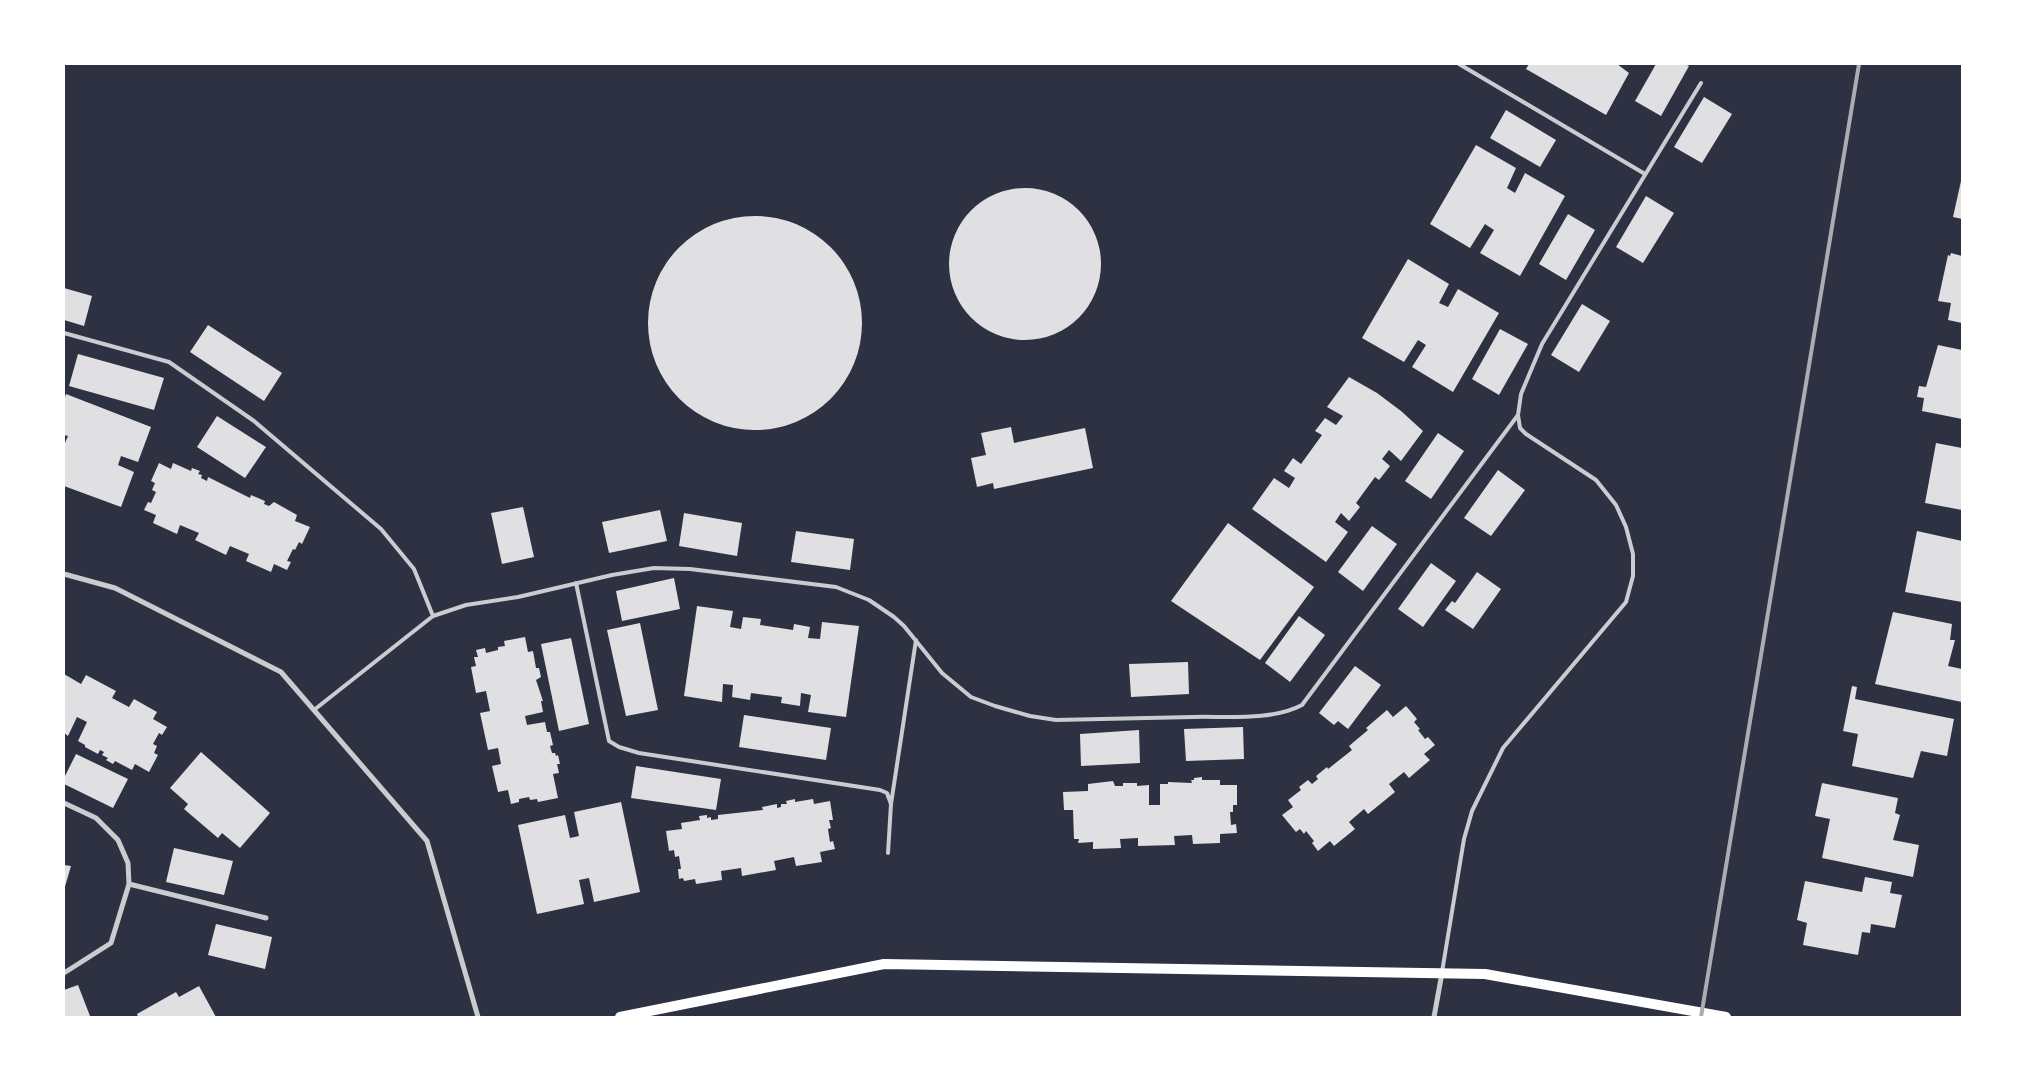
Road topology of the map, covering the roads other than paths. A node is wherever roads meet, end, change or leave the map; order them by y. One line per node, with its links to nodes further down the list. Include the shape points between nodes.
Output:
1 (1459, 64): 3 (lane)
2 (1701, 83): 3 (lane)
3 (1646, 174): 5 (lane, via 1542,344 1521,394)
4 (64, 333): 8 (lane, via 169,362 254,421 381,529 414,568)
5 (1518, 415): 9 (lane, via 1302,705 1291,711 1213,717 1056,720 1030,716 971,697 942,673); 16 (lane, via 1520,428 1526,434 1596,480 1616,506 1633,554 1633,576 1626,602 1503,748 1472,811 1464,839)
6 (64, 574): 10 (street, via 115,588 281,672)
7 (576, 583): 8 (lane, via 466,605); 9 (lane, via 654,568 690,569 836,587 869,600 894,617); 12 (lane, via 609,741 619,748 639,753 880,790 887,793)
8 (433, 616): 10 (lane)
9 (916, 640): 12 (lane)
10 (314, 710): 18 (street, via 428,841)
11 (64, 803): 14 (street, via 96,818 118,840 128,863)
12 (890, 804): 13 (lane)
13 (888, 853)
14 (130, 884): 15 (street); 17 (street, via 111,943)
15 (266, 918)
16 (1442, 972): 19 (main road, via 884,964); 20 (street); 21 (main road, via 1485,974)
17 (64, 973)
18 (478, 1017)
19 (620, 1017)
20 (1434, 1017)
21 (1726, 1017)

